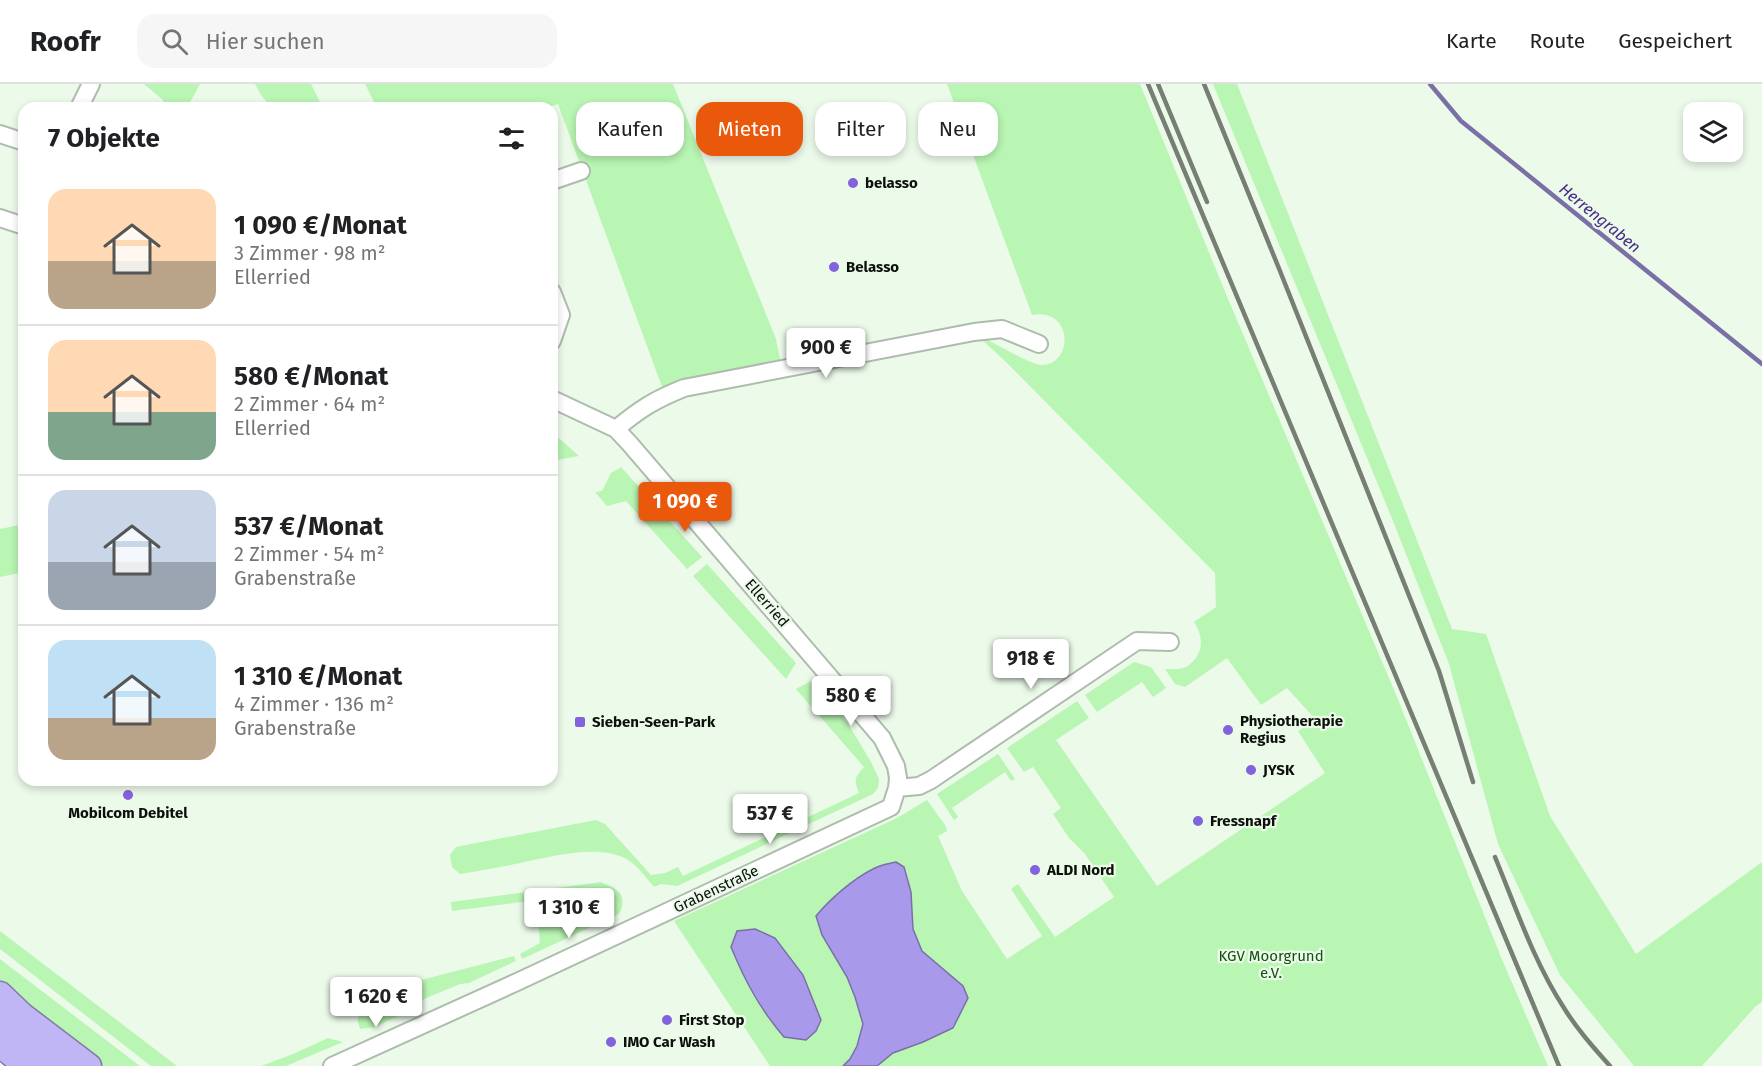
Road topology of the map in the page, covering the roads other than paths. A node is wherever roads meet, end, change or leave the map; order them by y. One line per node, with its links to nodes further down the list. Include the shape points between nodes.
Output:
1 (91, 84): 2 (street)
2 (82, 102)
3 (0, 134): 4 (street)
4 (18, 140)
5 (581, 171): 6 (street)
6 (558, 179)
7 (0, 218): 8 (street)
8 (18, 224)
9 (558, 307): 10 (street)
10 (558, 323)
11 (1039, 344): 13 (street, via 1002,329 974,332 684,388 652,402)
12 (558, 402): 13 (street, Ellerried)
13 (616, 429): 15 (street, Ellerried, via 882,738 896,766)
14 (1170, 642): 15 (street, via 1137,641 931,780 919,786)
15 (897, 788): 22 (street, Grabenstraße, via 891,807)
16 (0, 994): 21 (highway)
17 (0, 1019): 20 (highway)
18 (0, 1045): 19 (highway)
19 (26, 1066)
20 (57, 1066)
21 (89, 1066)
22 (332, 1066)

